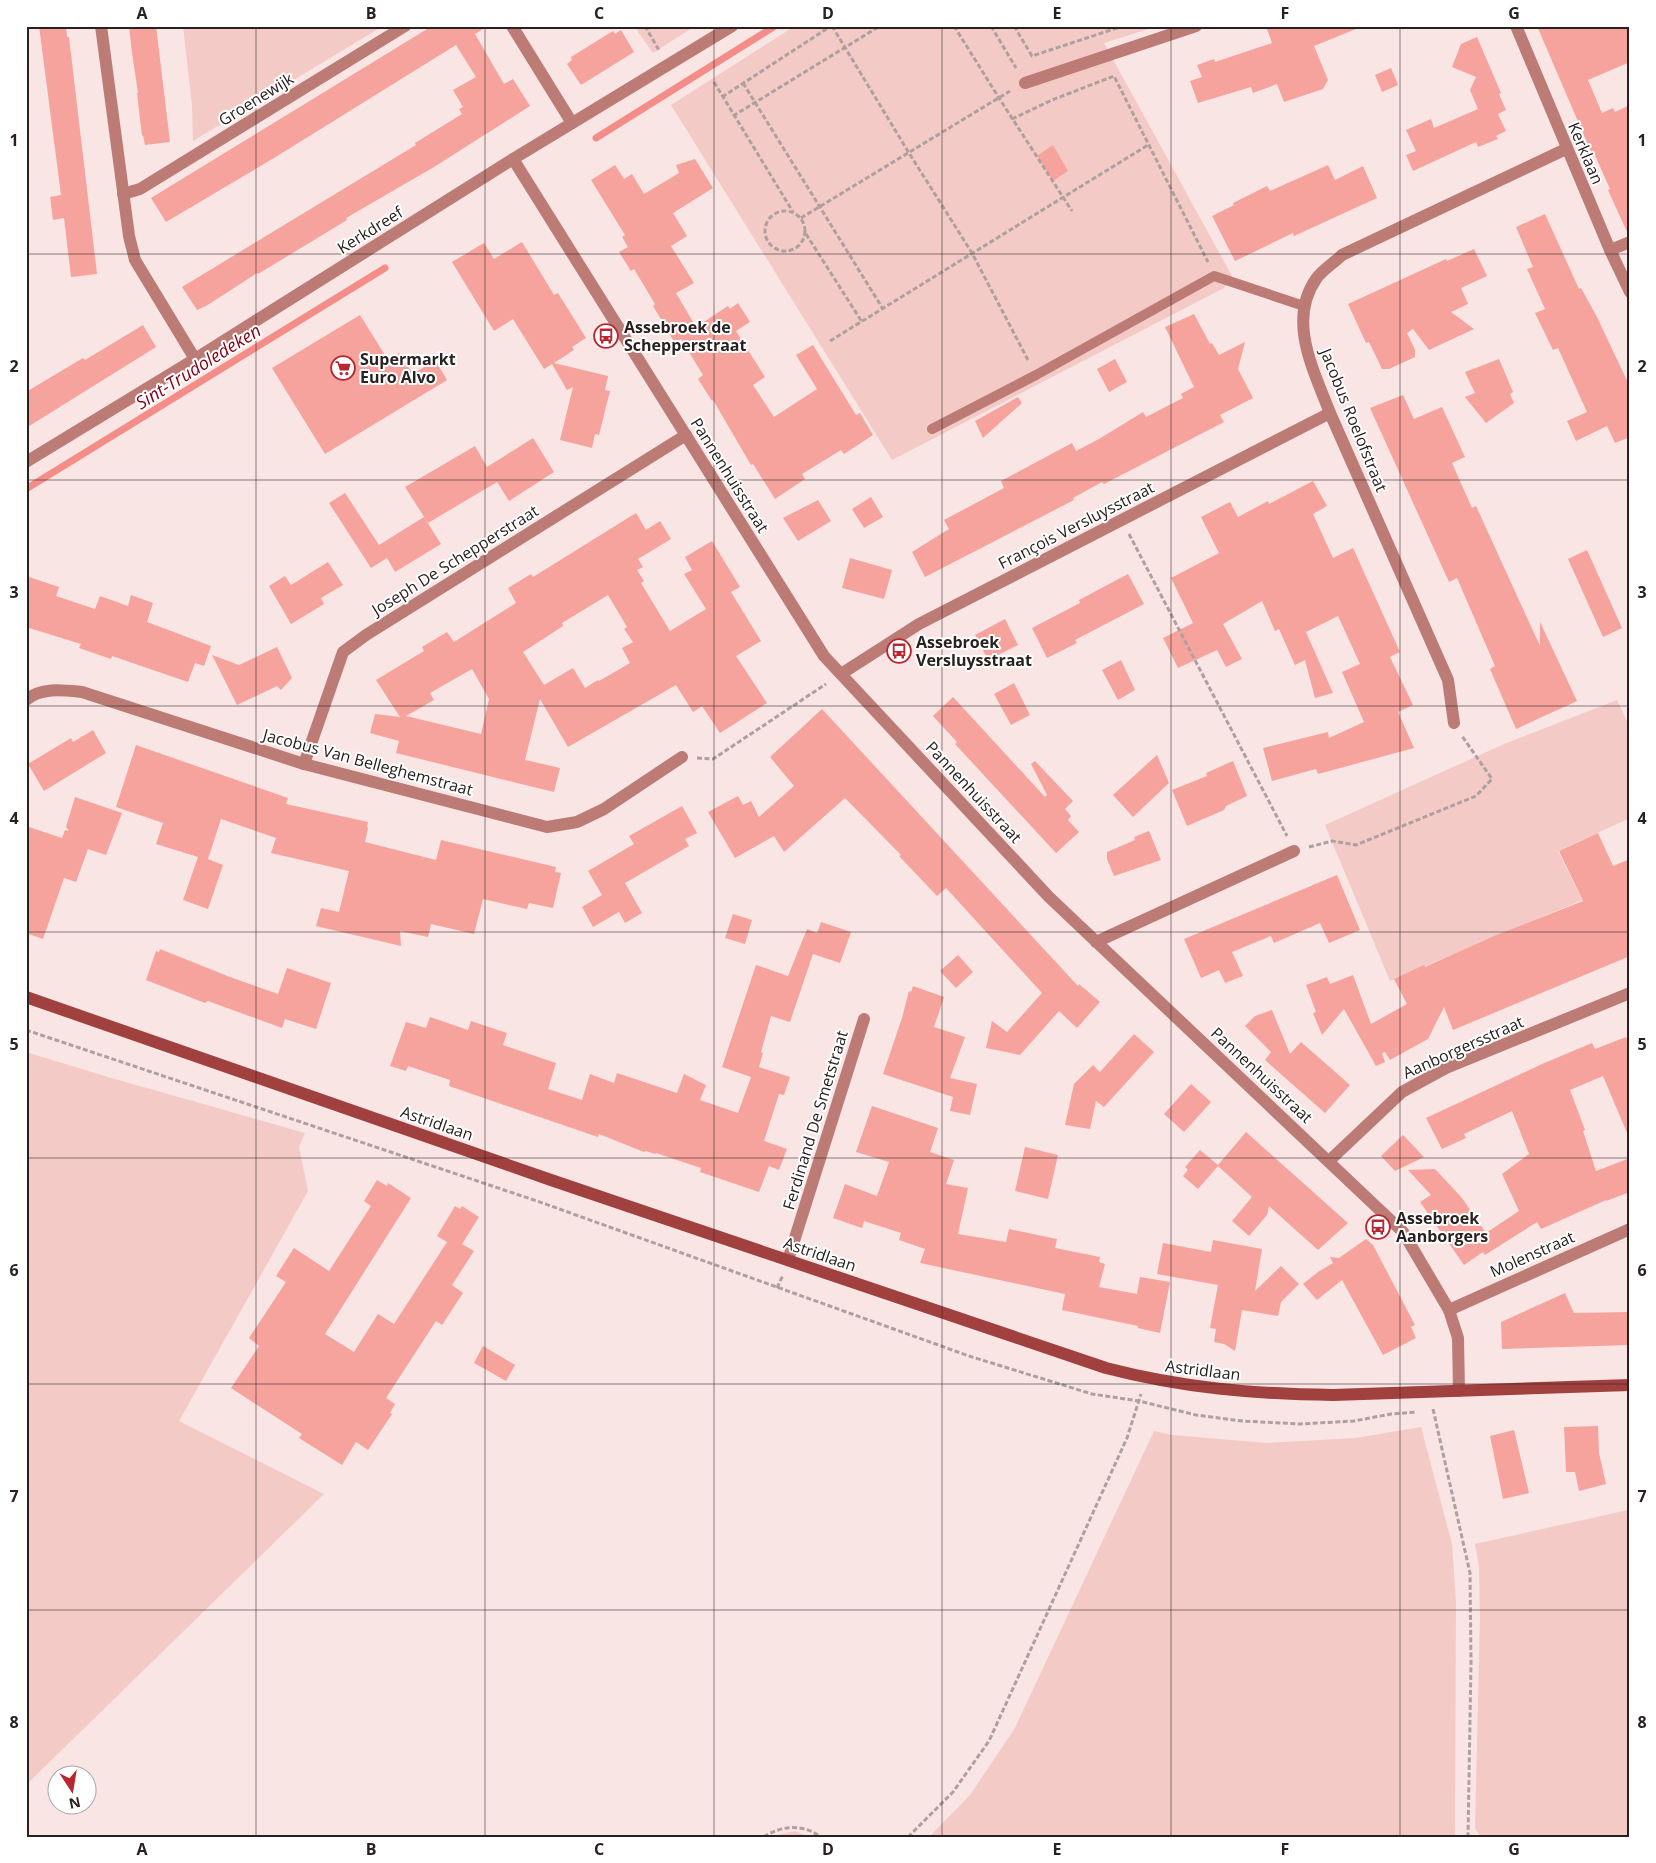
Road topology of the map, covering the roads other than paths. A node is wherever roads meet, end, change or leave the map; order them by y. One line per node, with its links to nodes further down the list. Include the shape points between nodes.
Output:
1 (101, 26): 11 (street)
2 (405, 26): 11 (street, Groenewijk, via 140,189)
3 (512, 26): 8 (street)
4 (732, 26): 8 (street, Kerkdreef)
5 (1196, 26): 7 (street)
6 (1516, 26): 9 (street, Kerklaan)
7 (1025, 83)
8 (572, 123): 10 (street, Kerkdreef)
9 (1566, 149): 13 (street, Kerklaan); 15 (street, Jacobus Roelofstraat, via 1342,256 1316,278)
10 (513, 159): 16 (street, Kerkdreef); 19 (street, Pannenhuisstraat)
11 (123, 194): 16 (street, via 135,260)
12 (1630, 242): 13 (street)
13 (1610, 250): 14 (street, Kerklaan)
14 (1630, 292)
15 (1304, 306): 17 (street, Jacobus Roelofstraat, via 1303,337); 18 (lane, via 1214,276)
16 (195, 358): 20 (street, Kerkdreef)
17 (1330, 412): 21 (street, François Versluysstraat, via 919,624); 23 (street, Jacobus Roelofstraat, via 1448,680)
18 (932, 429)
19 (686, 435): 21 (street, Pannenhuisstraat, via 824,656); 25 (street, Joseph De Schepperstraat, via 343,652)
20 (26, 462)
21 (841, 674): 27 (street, Pannenhuisstraat, via 1049,897)
22 (30, 697): 25 (street, Jacobus Van Belleghemstraat, via 58,689 82,692)
23 (1454, 723)
24 (682, 757): 25 (street, Jacobus Van Belleghemstraat, via 604,809 577,822 547,827)
25 (304, 764)
26 (1294, 851): 27 (street)
27 (1096, 942): 31 (street, Pannenhuisstraat)
28 (1630, 993): 31 (street, Aanborgersstraat, via 1446,1068 1402,1092)
29 (26, 997): 33 (main road, Astridlaan)
30 (864, 1019): 33 (street, Ferdinand De Smetstraat)
31 (1329, 1161): 34 (street, Pannenhuisstraat, via 1403,1232)
32 (1630, 1229): 34 (street, Molenstraat)
33 (788, 1260): 36 (main road, Astridlaan, via 1106,1368 1145,1378 1235,1392 1333,1395)
34 (1448, 1310): 36 (street, Pannenhuisstraat, via 1458,1338)
35 (1630, 1385): 36 (main road, Astridlaan)
36 (1459, 1391)

